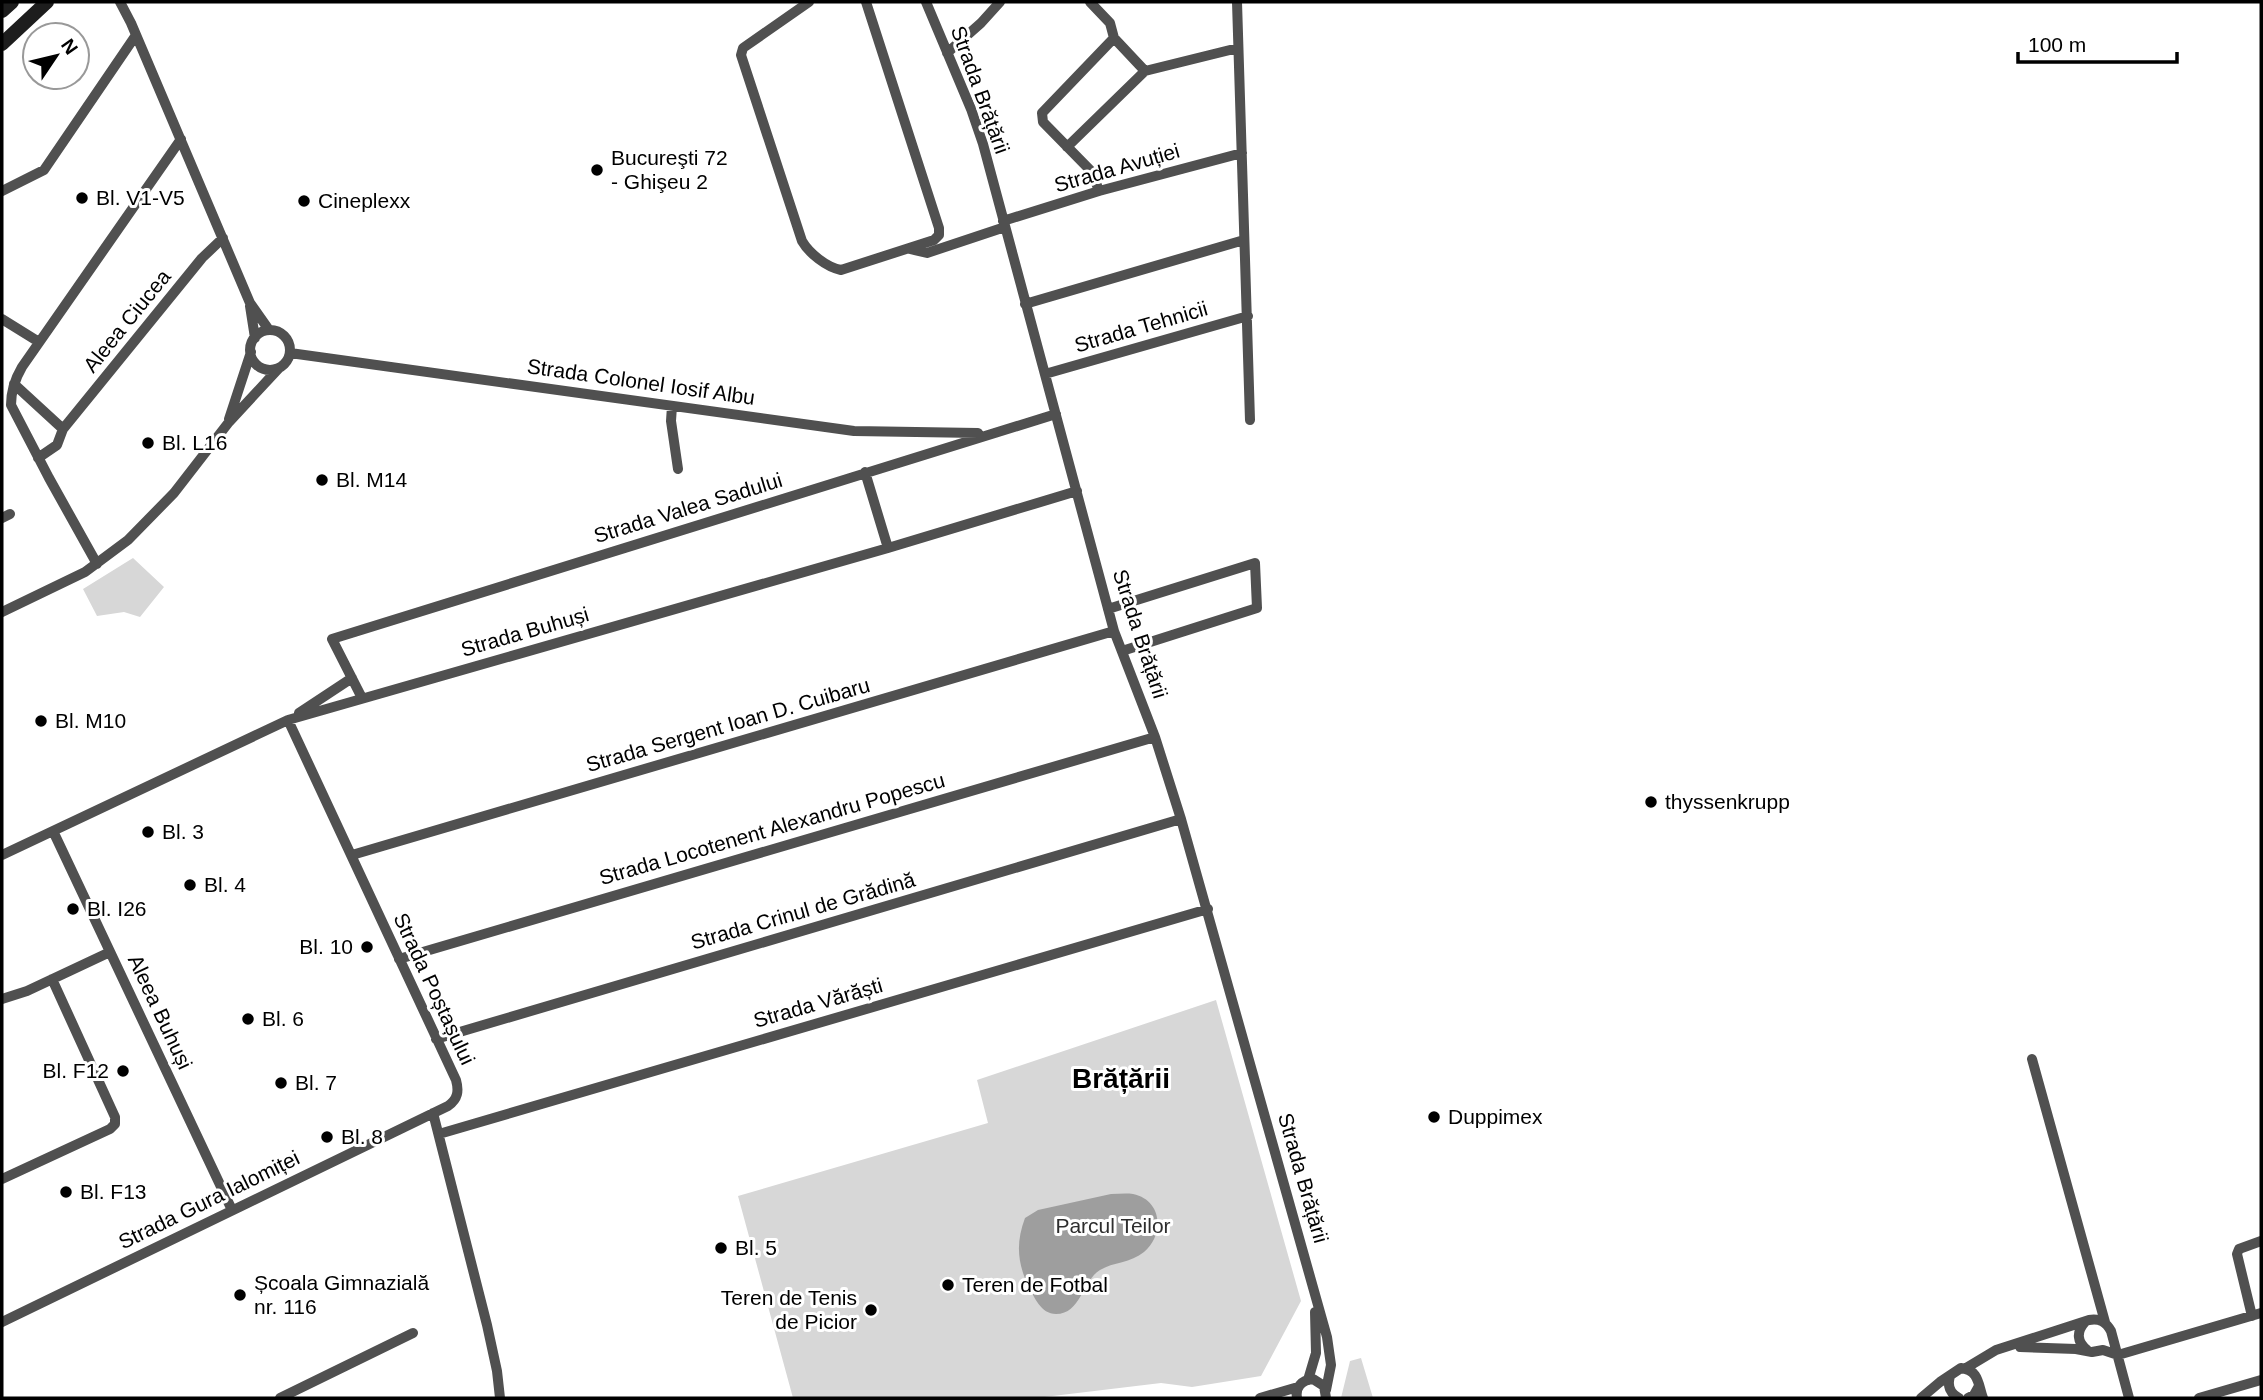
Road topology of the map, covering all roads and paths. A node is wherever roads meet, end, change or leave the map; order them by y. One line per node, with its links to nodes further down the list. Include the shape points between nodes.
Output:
1 (12, 2): 10 (main road)
2 (47, 2): 13 (main road)
3 (120, 2): 11 (street)
4 (809, 2): 25 (street, via 743,48 741,55 802,240 807,250 841,270)
5 (866, 2): 25 (street, via 939,228 934,240)
6 (926, 2): 15 (street, Strada Brățării)
7 (1000, 2): 15 (street)
8 (1090, 2): 12 (street, via 1110,23)
9 (1237, 2): 14 (street)
10 (2, 11)
11 (136, 35): 17 (street); 20 (street, via 44,170)
12 (1114, 38): 16 (street); 18 (street, via 1042,113 1043,122)
13 (2, 44)
14 (1238, 48): 16 (street); 19 (street)
15 (947, 53): 22 (street, Strada Brățării, via 977,127)
16 (1145, 71): 18 (street)
17 (181, 139): 23 (street); 32 (street)
18 (1067, 147): 21 (street, via 1092,172)
19 (1242, 153): 21 (street, Strada Avuției); 24 (street)
20 (2, 191)
21 (1099, 191): 22 (street, Strada Avuției)
22 (1004, 224): 25 (street, Strada Avuției, via 927,253); 27 (street, Strada Brățării)
23 (223, 238): 26 (street); 42 (street, Aleea Ciucea)
24 (1244, 240): 27 (street); 28 (street)
25 (908, 249)
26 (250, 303): 30 (street); 31 (street)
27 (1025, 304): 36 (street, Strada Brățării)
28 (1248, 316): 36 (street, Strada Tehnicii); 40 (street)
29 (2, 318): 32 (street)
30 (269, 330): 31 (street); 34 (street, via 285,338)
31 (254, 338): 33 (street)
32 (39, 342): 37 (street)
33 (251, 352): 35 (street, via 261,367); 41 (street)
34 (290, 353): 35 (street); 38 (street, Strada Colonel Iosif Albu)
35 (279, 368): 41 (street)
36 (1045, 374): 39 (street, Strada Brățării)
37 (14, 384): 42 (street); 44 (street, via 11,405)
38 (672, 406): 43 (street, Strada Colonel Iosif Albu, via 854,431); 45 (street)
39 (1056, 414): 43 (street, Strada Valea Sadului); 47 (street, Strada Brățării)
40 (1250, 420)
41 (229, 422): 49 (street, via 153,516)
42 (63, 429): 44 (street, Aleea Ciucea, via 57,445)
43 (988, 434): 46 (street, Strada Valea Sadului)
44 (38, 458): 49 (street)
45 (678, 469)
46 (865, 472): 48 (street); 54 (street, Strada Valea Sadului, via 332,639)
47 (1077, 491): 48 (street, Strada Buhuși); 50 (street, Strada Brățării)
48 (888, 548): 55 (street, Strada Buhuși)
49 (97, 564): 51 (street)
50 (1108, 609): 52 (street, Strada Brățării); 53 (street, via 1255,563 1257,608)
51 (2, 612)
52 (1114, 631): 53 (street, Strada Brățării); 61 (street, Strada Sergent Ioan D. Cuibaru)
53 (1122, 651): 57 (street, Strada Brățării)
54 (352, 678): 55 (street); 56 (street)
55 (362, 698): 56 (street, Strada Buhuși)
56 (288, 720): 59 (street, Strada Buhuși); 61 (street, Strada Poștașului)
57 (1155, 737): 58 (street, Strada Brățării); 64 (street, Strada Locotenent Alexandru Popescu)
58 (1181, 819): 62 (street, Strada Brățării); 67 (street, Strada Crinul de Grădină)
59 (53, 831): 60 (street, Strada Buhuși); 63 (street, Aleea Buhuși)
60 (2, 855)
61 (352, 855): 64 (street, Strada Poștașului)
62 (1208, 909): 70 (street, Strada Vărăști); 74 (street, Strada Brățării)
63 (110, 952): 65 (street); 72 (street, Aleea Buhuși)
64 (399, 959): 67 (street, Strada Poștașului)
65 (52, 979): 66 (street); 71 (street, via 115,1124)
66 (2, 999)
67 (436, 1039): 69 (street, Strada Poștașului, via 458,1088 452,1103)
68 (2032, 1059): 78 (street)
69 (433, 1113): 70 (street); 72 (street, Strada Gura Ialomiței)
70 (439, 1134): 95 (street, via 487,1325)
71 (2, 1179)
72 (232, 1210): 76 (street, Strada Gura Ialomiței)
73 (2261, 1241): 75 (street, via 2239,1249 2238,1254)
74 (1311, 1281): 88 (street, Strada Brățării, via 1317,1353); 92 (street, Strada Brățării, via 1330,1356)
75 (2257, 1315): 84 (street)
76 (2, 1322)
77 (2085, 1322): 78 (street); 81 (street); 82 (street, via 2078,1336)
78 (2105, 1322): 80 (street)
79 (413, 1333): 94 (street)
80 (2112, 1337): 83 (street); 84 (street)
81 (2011, 1346): 82 (street); 85 (street)
82 (2087, 1350): 83 (street)
83 (2103, 1350): 84 (street)
84 (2118, 1355): 100 (street)
85 (1978, 1360): 86 (street); 90 (street)
86 (1966, 1368): 87 (street); 90 (street)
87 (1950, 1376): 93 (street, via 1948,1387); 97 (street)
88 (1308, 1380): 91 (street); 92 (street, via 1321,1383)
89 (2261, 1380): 101 (street)
90 (1978, 1381): 98 (street, via 1974,1395); 99 (street)
91 (1297, 1392): 96 (street)
92 (1326, 1394)
93 (1953, 1397)
94 (280, 1398)
95 (500, 1398)
96 (1260, 1398)
97 (1920, 1398)
98 (1968, 1398)
99 (1983, 1398)
100 (2129, 1398)
101 (2199, 1398)

